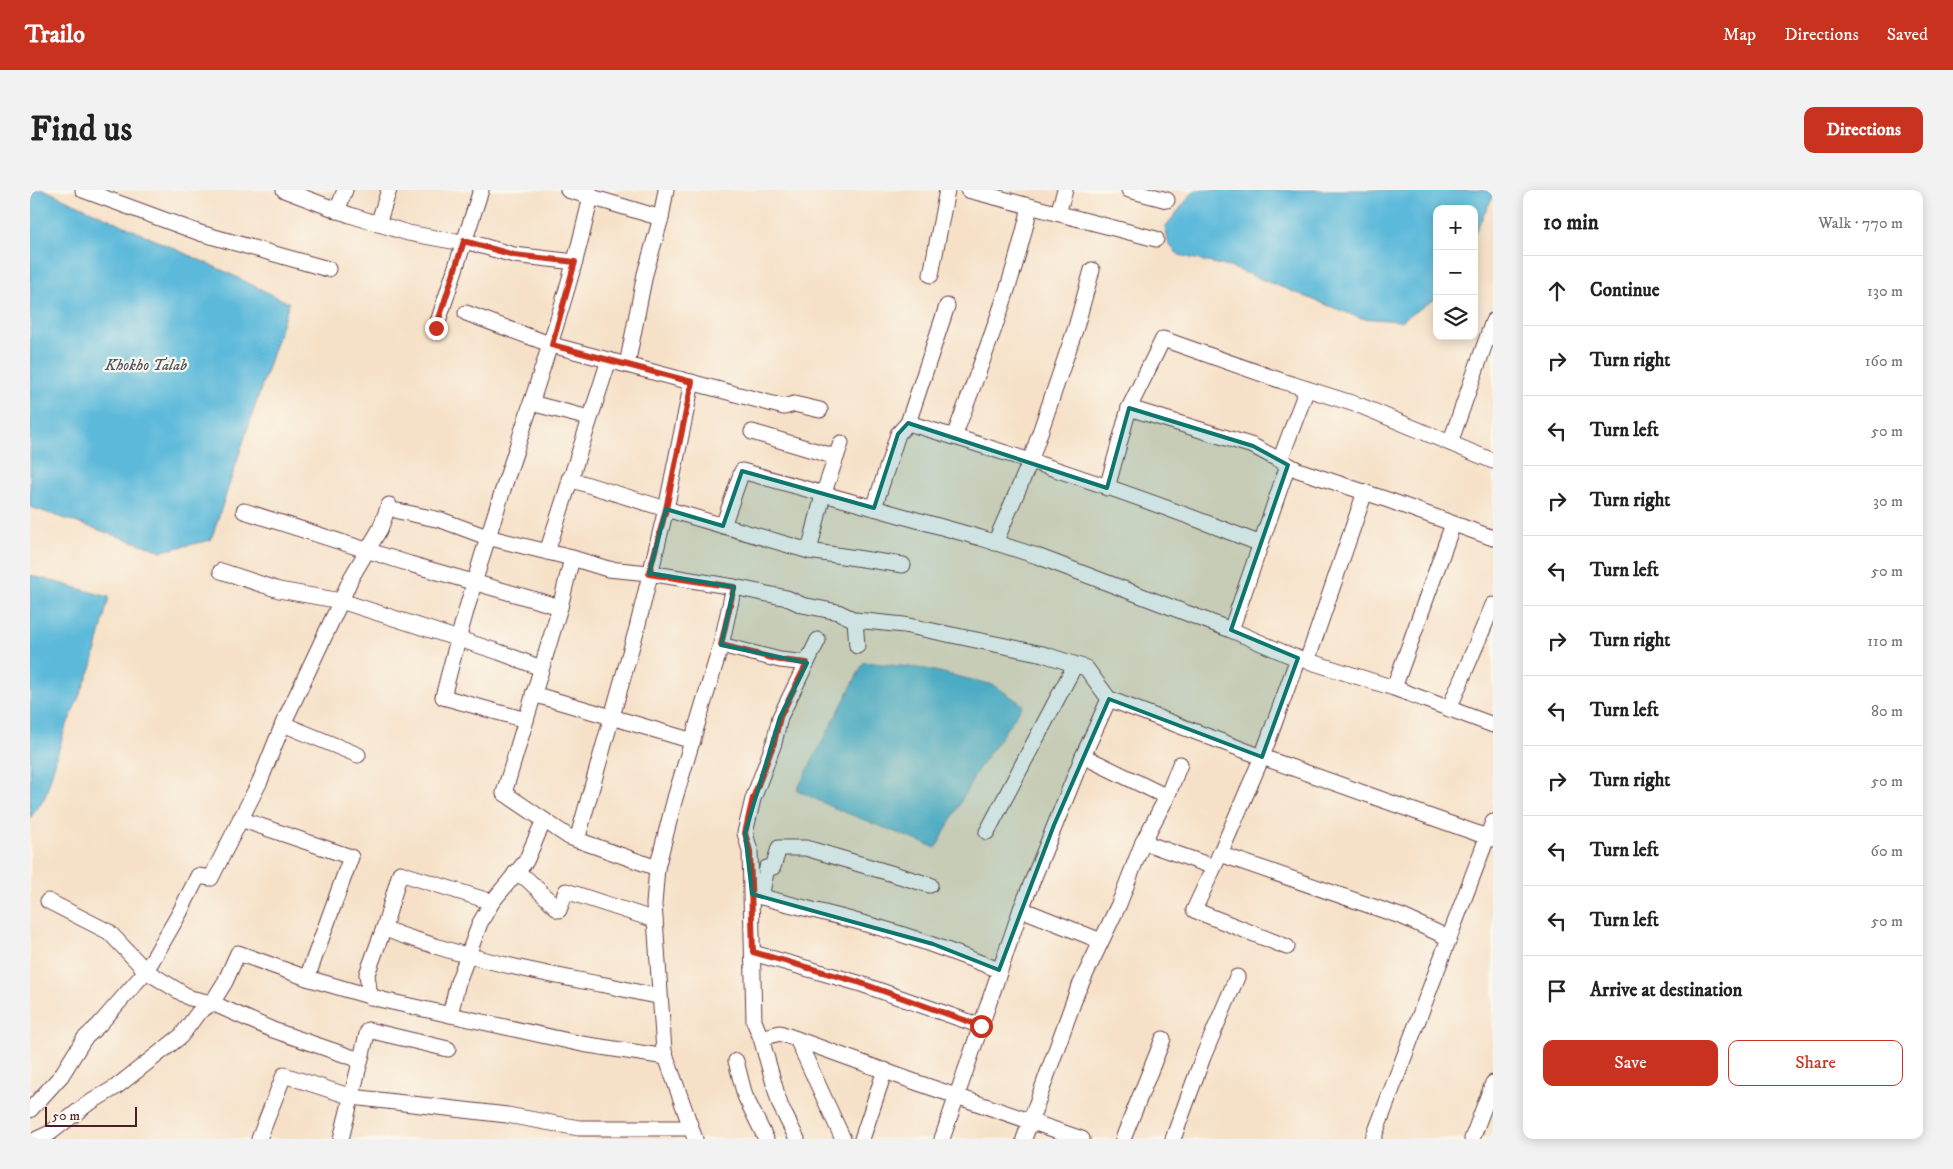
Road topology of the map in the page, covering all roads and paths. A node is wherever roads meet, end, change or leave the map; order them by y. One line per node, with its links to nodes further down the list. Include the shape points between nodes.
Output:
1 (83, 190): 23 (street, via 200,233)
2 (285, 190): 16 (street)
3 (345, 190): 16 (street)
4 (389, 190): 19 (street)
5 (481, 190): 21 (street)
6 (568, 190): 12 (street)
7 (666, 190): 18 (street)
8 (947, 190): 25 (street)
9 (968, 190): 13 (street)
10 (1064, 190): 17 (street)
11 (1129, 190): 14 (street)
12 (590, 193): 18 (street); 22 (street)
13 (999, 194): 15 (street)
14 (1167, 200)
15 (1030, 206): 17 (street); 41 (street, via 1017,258)
16 (338, 210): 19 (street)
17 (1058, 213): 20 (street)
18 (661, 218): 32 (street)
19 (378, 224): 21 (street, via 408,233)
20 (1156, 239)
21 (464, 241): 22 (street, via 514,255); 29 (street)
22 (575, 262): 30 (street)
23 (328, 269)
24 (1092, 270): 44 (street)
25 (931, 275)
26 (947, 306): 39 (street)
27 (466, 313): 30 (street)
28 (1493, 321): 42 (street)
29 (436, 328)
30 (552, 345): 31 (street); 35 (street)
31 (609, 360): 32 (street); 38 (street)
32 (627, 365): 33 (street)
33 (692, 382): 37 (street, via 784,407 794,404); 51 (street)
34 (1307, 389): 36 (street, via 1163,339); 42 (street, via 1361,406); 45 (street)
35 (532, 403): 38 (street); 55 (street)
36 (1129, 408): 45 (street, via 1253,446); 47 (street)
37 (820, 410)
38 (589, 418): 46 (street)
39 (908, 424): 41 (street); 50 (street, via 898,434)
40 (752, 432): 49 (street, via 839,450)
41 (954, 437): 44 (street)
42 (1450, 443): 43 (street)
43 (1493, 460)
44 (1030, 462): 47 (street); 57 (street)
45 (1284, 463): 48 (street); 58 (street)
46 (569, 479): 51 (street); 61 (street)
47 (1107, 488): 58 (street)
48 (1365, 492): 53 (street); 77 (street)
49 (823, 494): 50 (street); 54 (street, via 742,470); 60 (street)
50 (874, 508): 57 (street)
51 (666, 509): 54 (street); 65 (street)
52 (244, 511): 59 (street)
53 (1453, 524): 56 (street); 81 (street)
54 (722, 526): 60 (street)
55 (487, 537): 59 (street, via 441,520 394,508); 61 (street); 66 (street)
56 (1493, 538)
57 (995, 543): 72 (street)
58 (1261, 544): 72 (street)
59 (367, 550): 66 (street); 68 (street)
60 (809, 550): 63 (street)
61 (547, 552): 62 (street)
62 (572, 558): 65 (street, via 608,569); 70 (street)
63 (903, 566)
64 (221, 571): 68 (street, via 279,590)
65 (649, 574): 67 (street); 85 (street)
66 (474, 582): 70 (street); 73 (street)
67 (734, 587): 71 (street, via 787,598); 75 (street)
68 (341, 601): 73 (street); 87 (street)
69 (1493, 606): 84 (street)
70 (560, 608): 80 (street)
71 (855, 620): 76 (street); 79 (street, via 904,625 1004,645)
72 (1231, 630): 77 (street)
73 (458, 638): 80 (street); 86 (street, via 443,696)
74 (818, 640): 78 (street)
75 (721, 645): 78 (street, via 780,660); 89 (street)
76 (857, 646)
77 (1303, 660): 81 (street); 92 (street)
78 (807, 663): 106 (street, via 780,717 745,833)
79 (1075, 665): 83 (street, via 1086,668); 98 (street)
80 (541, 668): 82 (street)
81 (1394, 688): 84 (street)
82 (533, 694): 85 (street); 86 (street)
83 (1109, 699): 91 (street); 92 (street)
84 (1450, 709): 88 (street)
85 (612, 716): 89 (street); 100 (street)
86 (526, 720): 96 (street, via 504,793)
87 (283, 724): 90 (street); 95 (street)
88 (1493, 725)
89 (693, 741): 103 (street, via 674,798)
90 (358, 755)
91 (1083, 756): 94 (street); 109 (street)
92 (1262, 757): 99 (street); 102 (street)
93 (1180, 764): 94 (street)
94 (1167, 797): 101 (street)
95 (240, 819): 118 (street, via 211,878 198,876); 120 (street, via 351,857)
96 (544, 820): 100 (street); 104 (street, via 526,861)
97 (1493, 822): 99 (street)
98 (987, 832)
99 (1490, 838): 112 (street)
100 (578, 840): 103 (street)
101 (1143, 842): 102 (street); 113 (street)
102 (1217, 861): 112 (street, via 1403,917); 114 (street, via 1194,910)
103 (657, 868): 110 (street)
104 (515, 873): 108 (street); 110 (street, via 527,879 559,910 566,891)
105 (930, 885): 106 (street, via 806,848 779,848 773,867 767,868)
106 (756, 895): 115 (street); 117 (street, via 866,923 933,944)
107 (48, 901): 118 (street, via 109,932)
108 (492, 902): 111 (street, via 400,873); 116 (street)
109 (1021, 909): 113 (street); 117 (street)
110 (655, 920): 121 (street)
111 (384, 928): 116 (street); 122 (street, via 367,974)
112 (1449, 938): 152 (street)
113 (1101, 941): 138 (street, via 1077,992)
114 (1287, 947)
115 (753, 952): 125 (street, via 858,982); 126 (street, via 754,1020)
116 (466, 956): 121 (street, via 641,995); 124 (street)
117 (999, 970): 125 (street)
118 (146, 971): 123 (street, via 190,998); 137 (street, via 84,1039 61,1076)
119 (1237, 977): 151 (street)
120 (307, 978): 122 (street); 123 (street, via 238,953)
121 (660, 996): 130 (street)
122 (370, 997): 124 (street)
123 (212, 1002): 131 (street, via 273,1030); 140 (street, via 198,1012 181,1036 145,1066)
124 (450, 1014): 130 (street, via 582,1044)
125 (981, 1026): 135 (street)
126 (761, 1038): 127 (street, via 780,1033); 144 (street, via 780,1105)
127 (797, 1038): 133 (street); 145 (street)
128 (1163, 1039): 150 (street)
129 (448, 1049): 131 (street, via 368,1030)
130 (666, 1057): 139 (street)
131 (360, 1060): 136 (street)
132 (736, 1061): 143 (street, via 745,1096)
133 (885, 1070): 135 (street); 146 (street)
134 (1493, 1083): 153 (street)
135 (957, 1096): 138 (street); 147 (street)
136 (352, 1097): 139 (street, via 508,1115 578,1128); 141 (street, via 284,1076); 142 (street)
137 (30, 1110)
138 (1031, 1121): 148 (street); 149 (street)
139 (692, 1134)
140 (37, 1139)
141 (259, 1139)
142 (341, 1139)
143 (766, 1139)
144 (797, 1139)
145 (843, 1139)
146 (862, 1139)
147 (942, 1139)
148 (1024, 1139)
149 (1082, 1139)
150 (1123, 1139)
151 (1173, 1139)
152 (1372, 1139)
153 (1472, 1139)

